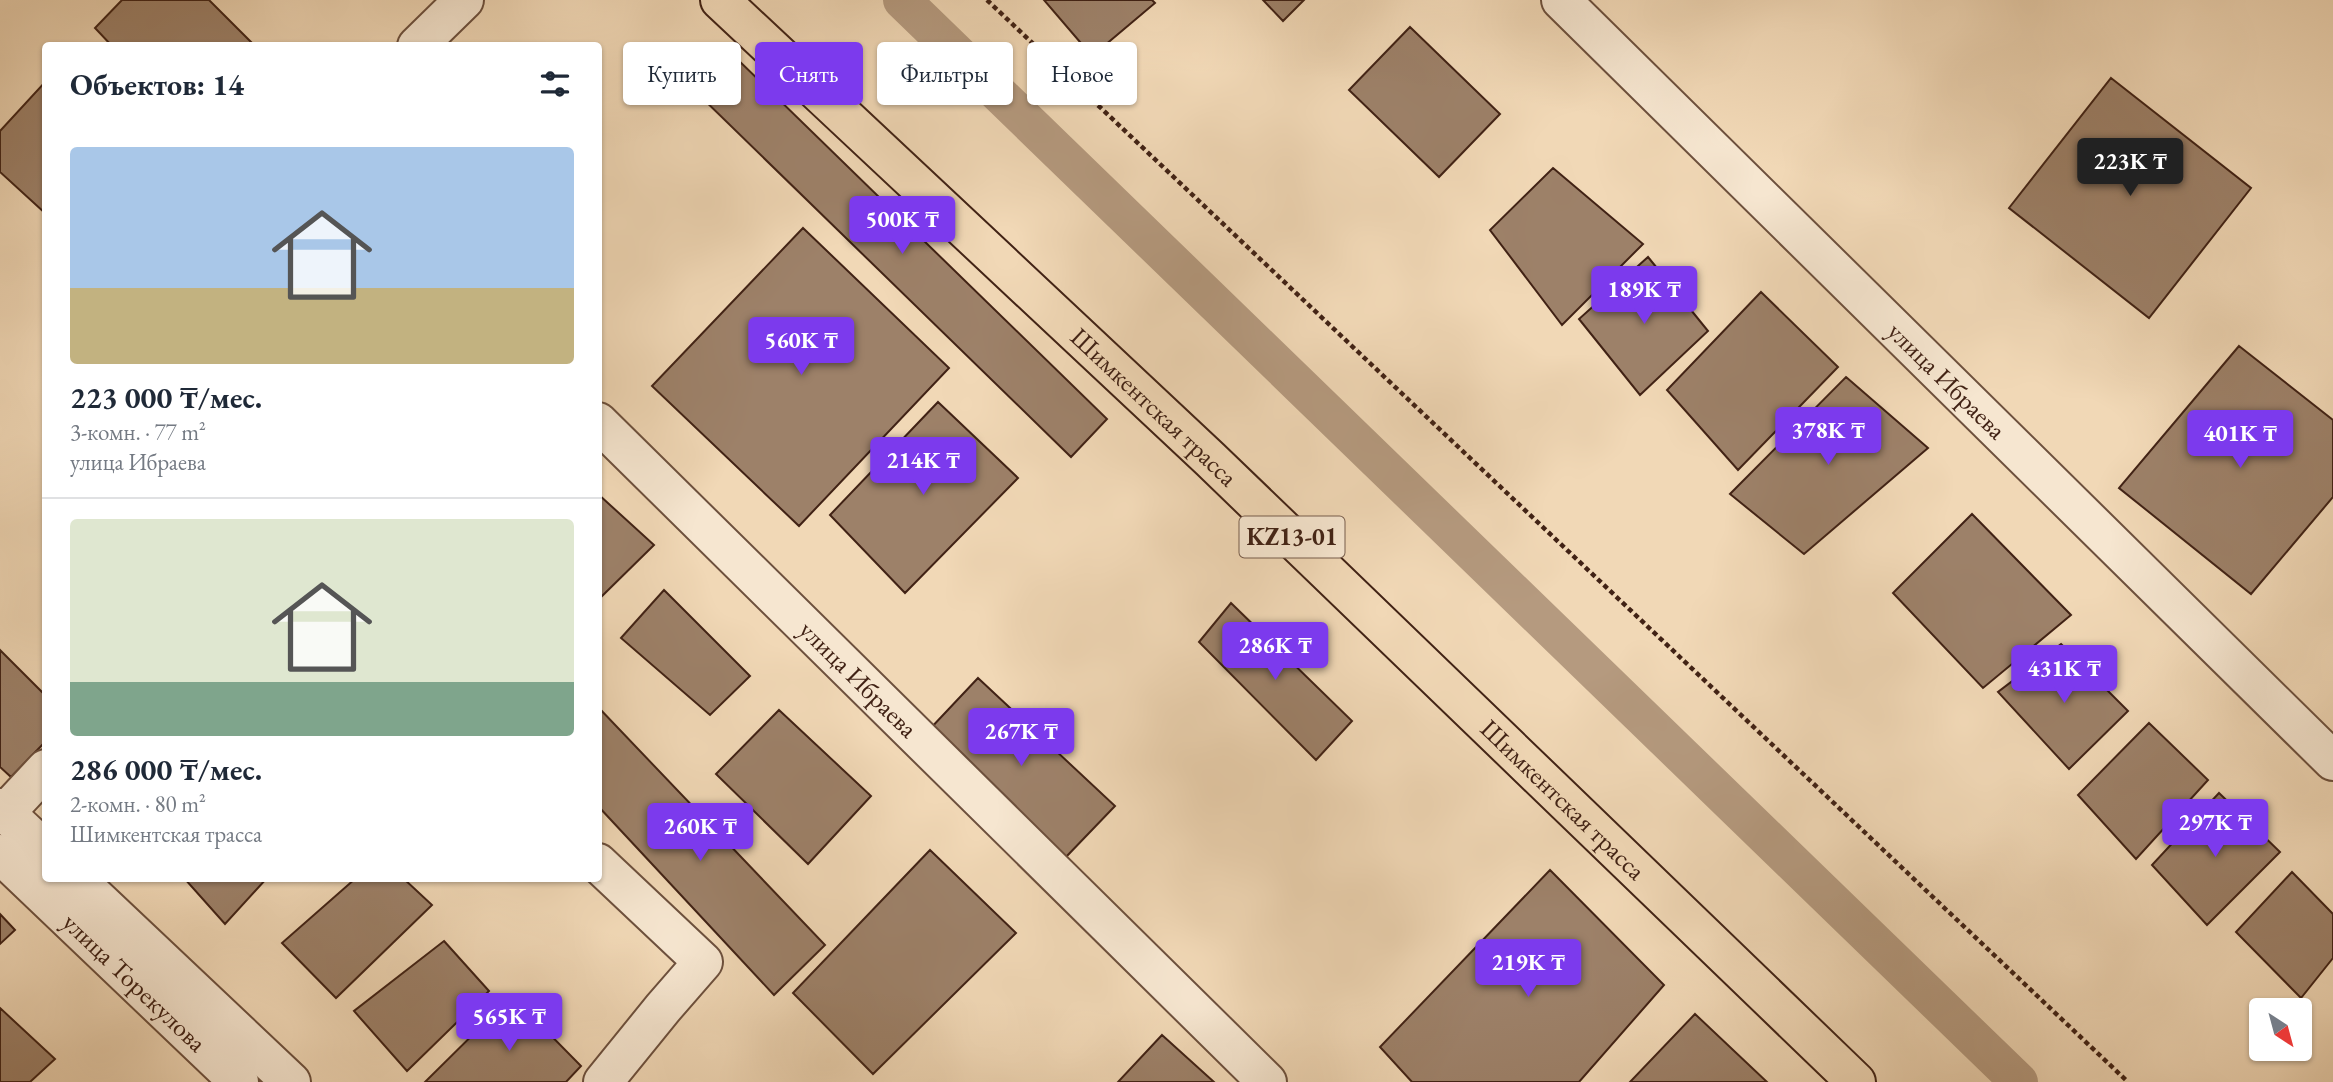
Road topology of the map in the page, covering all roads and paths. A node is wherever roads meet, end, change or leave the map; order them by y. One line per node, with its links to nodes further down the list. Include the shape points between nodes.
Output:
1 (464, 0): 5 (street)
2 (720, 0): 18 (main road, Шимкентская трасса / KZ13-01, via 1210,459)
3 (987, 0): 19 (path)
4 (1561, 0): 7 (street, улица Ибраева)
5 (421, 42)
6 (602, 426): 17 (street, улица Ибраева)
7 (2333, 761)
8 (42, 773): 9 (street)
9 (3, 811): 10 (street)
10 (42, 847)
11 (0, 854): 14 (street, улица Торекулова)
12 (602, 867): 16 (street, via 703,962)
13 (79, 882): 15 (street, улица Торекулова)
14 (239, 1082)
15 (291, 1082)
16 (603, 1082)
17 (1267, 1082)
18 (1856, 1082)
19 (2128, 1082)

